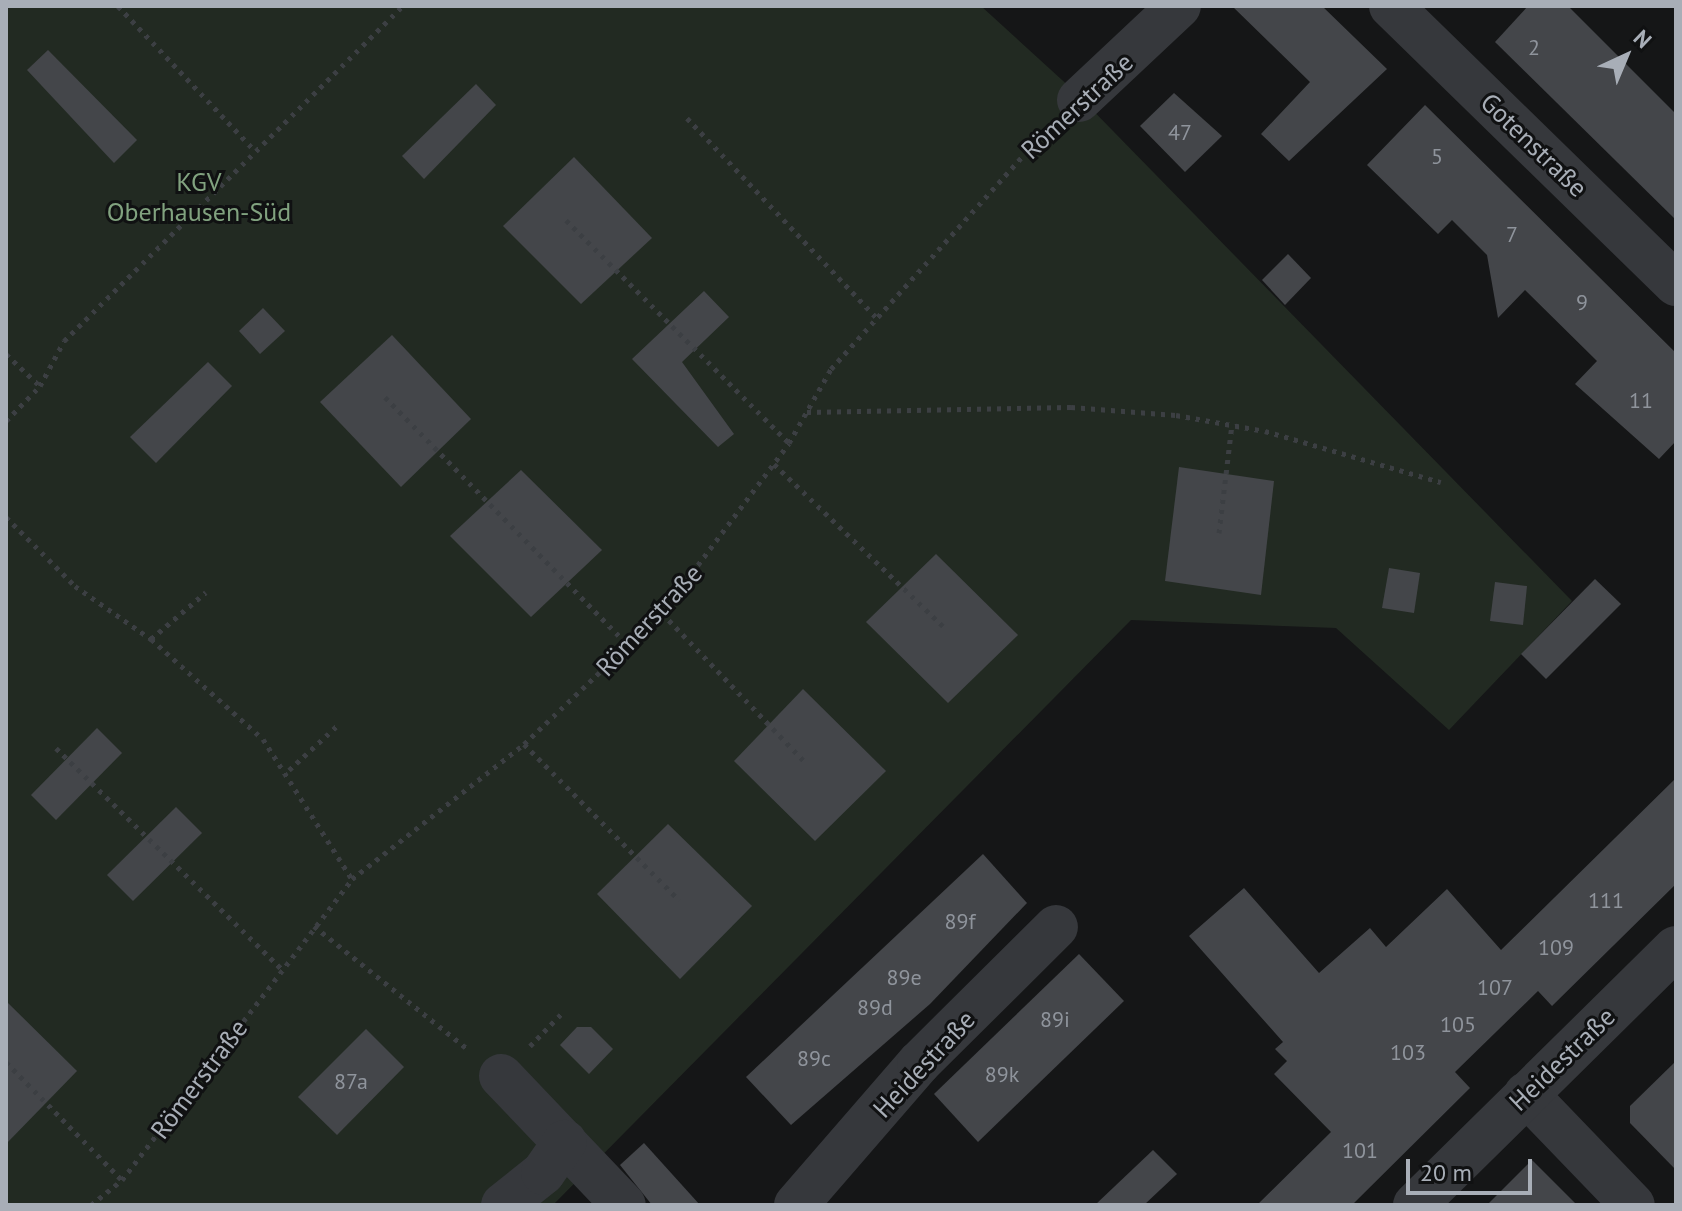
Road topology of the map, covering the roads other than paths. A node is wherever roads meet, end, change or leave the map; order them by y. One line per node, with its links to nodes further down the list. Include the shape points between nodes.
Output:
1 (1179, 6): 3 (street, Römerstraße)
2 (1391, 6): 4 (street, Gotenstraße)
3 (1079, 100)
4 (1676, 284)
5 (1056, 927): 12 (street, Heidestraße, via 919,1063)
6 (1676, 948): 8 (street, Heidestraße)
7 (501, 1076): 9 (street)
8 (1526, 1094): 13 (street, Heidestraße); 14 (street)
9 (565, 1142): 10 (street, via 543,1173); 11 (street)
10 (503, 1205)
11 (624, 1205)
12 (796, 1205)
13 (1415, 1205)
14 (1633, 1205)

